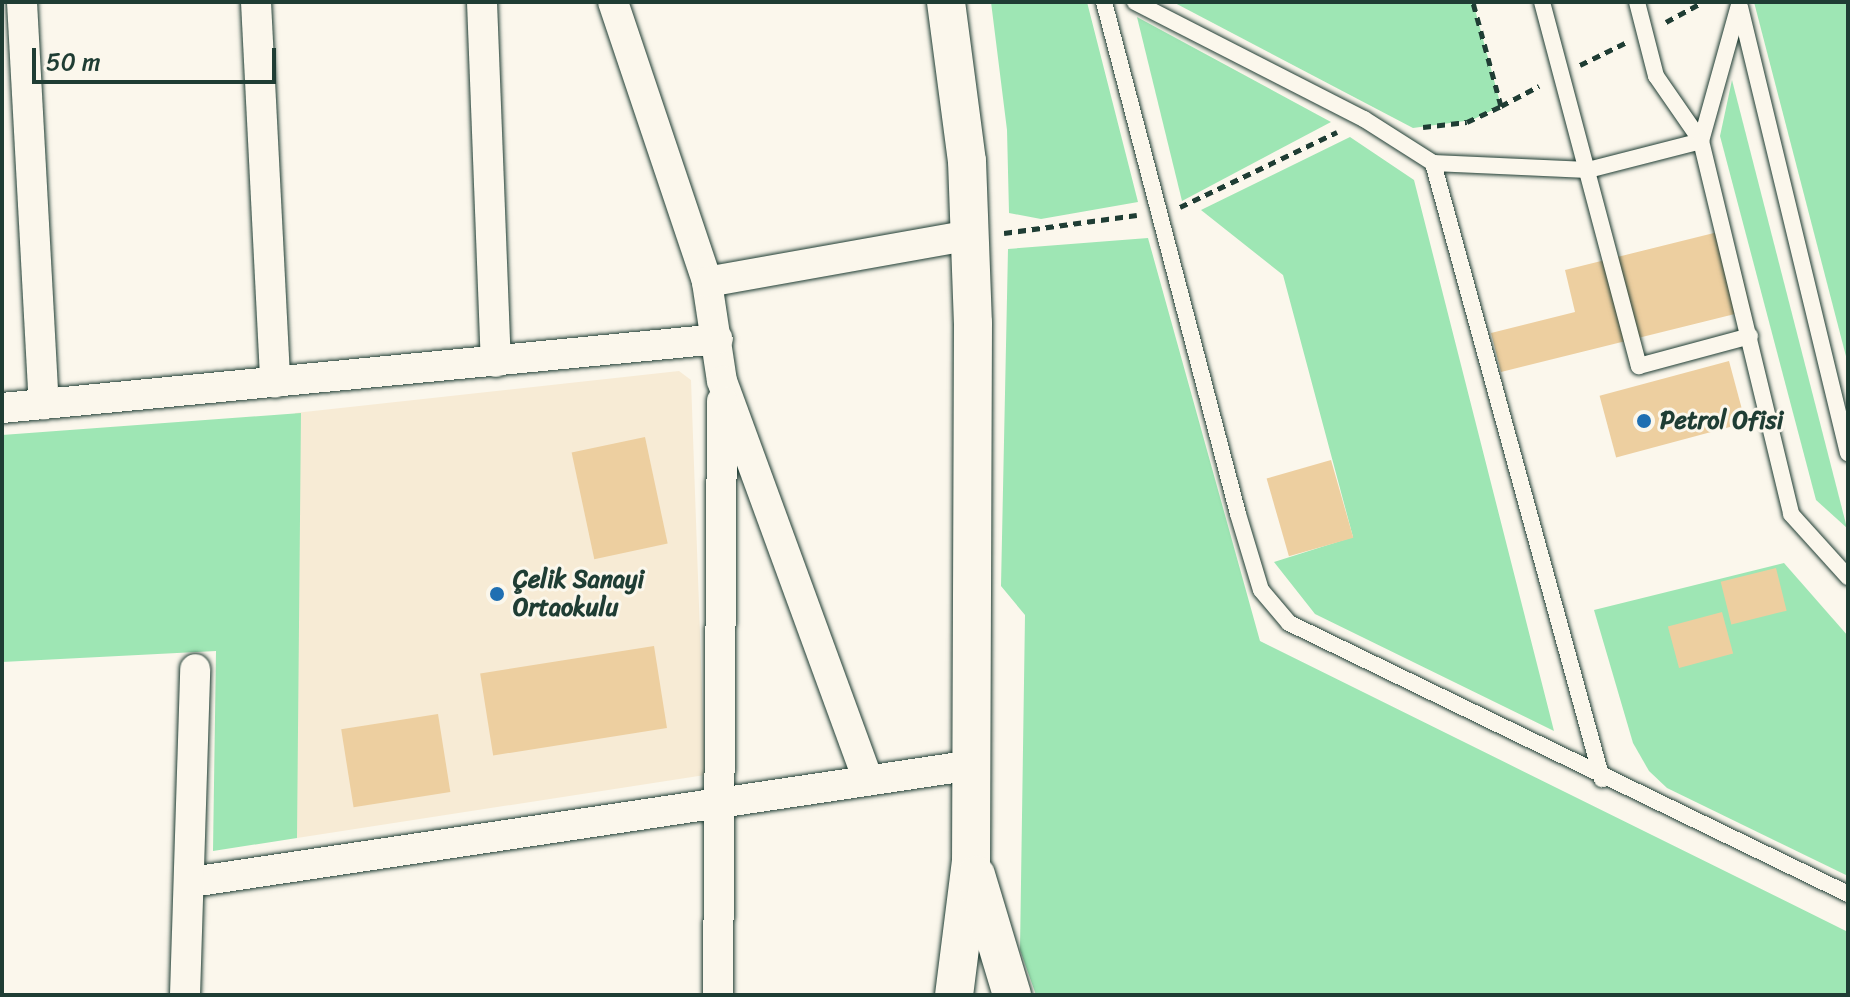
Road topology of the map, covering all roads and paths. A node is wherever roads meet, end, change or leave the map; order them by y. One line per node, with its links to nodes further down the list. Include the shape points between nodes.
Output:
1 (22, 2): 28 (street)
2 (256, 2): 27 (street)
3 (482, 2): 25 (street)
4 (613, 2): 22 (street)
5 (946, 2): 21 (street, via 961,104)
6 (1104, 2): 20 (lane)
7 (1135, 2): 16 (lane)
8 (1473, 2): 15 (path)
9 (1542, 2): 14 (lane)
10 (1637, 2): 13 (lane)
11 (1703, 2): 13 (path)
12 (1739, 3): 17 (lane); 30 (lane)
13 (1645, 33): 14 (path); 17 (lane, via 1656,76)
14 (1562, 74): 15 (path); 19 (lane)
15 (1501, 106): 16 (path, via 1467,122 1413,128)
16 (1364, 119): 18 (lane); 20 (path)
17 (1701, 141): 19 (lane); 23 (lane)
18 (1433, 163): 19 (lane); 35 (lane)
19 (1588, 170): 23 (lane, via 1639,366)
20 (1161, 217): 21 (path, via 1141,214); 35 (lane, via 1261,590 1289,623)
21 (971, 235): 22 (street); 33 (street)
22 (707, 282): 24 (street)
23 (1750, 336): 31 (lane, via 1791,514)
24 (718, 339): 25 (street); 26 (street)
25 (496, 362): 27 (street)
26 (722, 381): 34 (street); 36 (street)
27 (275, 383): 28 (street)
28 (44, 404): 29 (street)
29 (2, 408)
30 (1848, 453)
31 (1848, 577)
32 (195, 669): 38 (street)
33 (973, 765): 34 (street); 37 (street)
34 (867, 778): 36 (street)
35 (1602, 779): 39 (lane)
36 (722, 801): 38 (street); 41 (street)
37 (971, 861): 42 (street); 43 (street)
38 (192, 882): 40 (street)
39 (1848, 894)
40 (185, 995)
41 (718, 995)
42 (954, 995)
43 (1012, 995)

